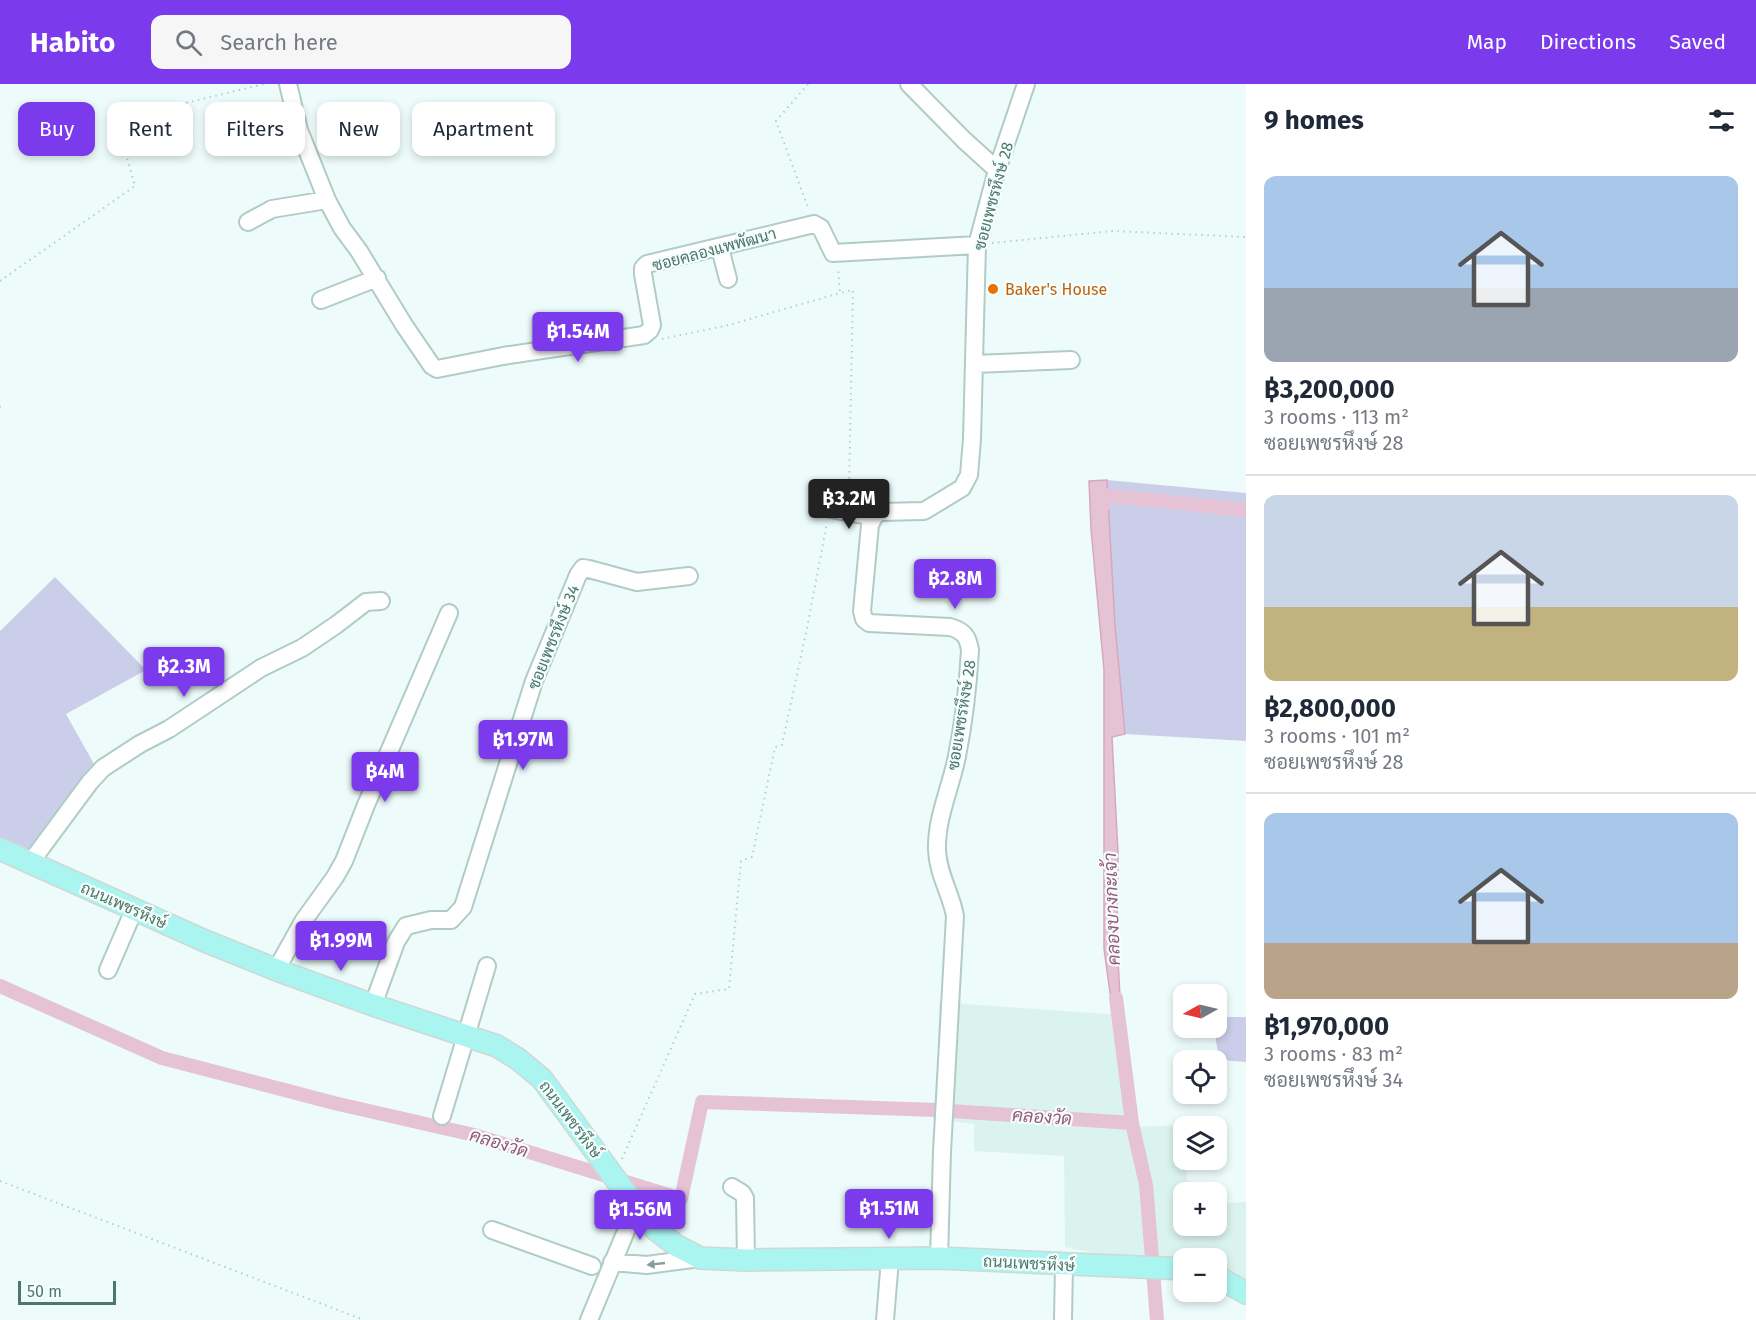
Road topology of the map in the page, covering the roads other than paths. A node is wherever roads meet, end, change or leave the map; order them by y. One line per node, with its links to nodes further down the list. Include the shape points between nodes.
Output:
1 (288, 84): 5 (street, via 299,130)
2 (909, 84): 4 (street)
3 (1025, 85): 4 (street, ซอยเพชรหึงษ์ 28)
4 (997, 170): 7 (street, ซอยเพชรหึงษ์ 28)
5 (327, 200): 6 (street, via 272,209); 9 (street)
6 (248, 222)
7 (977, 245): 8 (street, ซอยคลองแพพัฒนา, via 837,253 831,251 821,228 814,224); 13 (street, ซอยเพชรหึงษ์ 28)
8 (720, 248): 9 (street, ซอยคลองแพพัฒนา, via 643,268 652,325 644,334 437,369 404,325); 10 (street)
9 (377, 278): 11 (street)
10 (728, 279)
11 (321, 300)
12 (1071, 360): 13 (street)
13 (974, 364): 15 (street, ซอยเพชรหึงษ์ 28, via 972,447 966,482 924,511 887,511)
14 (830, 509): 15 (street)
15 (874, 517): 32 (street, ซอยเพชรหึงษ์ 28, via 863,592 864,619 878,624 950,627 965,635 970,650 962,727 937,848 939,869 955,916)
16 (689, 576): 25 (street, ซอยเพชรหึงษ์ 34, via 637,582 583,568 578,574 534,681 463,907 451,920 406,926 396,942)
17 (381, 601): 20 (street, via 366,602 302,648 261,668 103,768)
18 (449, 613): 24 (street, via 344,861)
19 (0, 849): 20 (main road, ถนนเพชรหึงษ์)
20 (30, 863): 21 (main road, ถนนเพชรหึงษ์)
21 (134, 910): 23 (street); 24 (main road, ถนนเพชรหึงษ์)
22 (487, 966): 26 (street)
23 (108, 970)
24 (276, 970): 25 (main road, ถนนเพชรหึงษ์)
25 (373, 1005): 26 (main road, ถนนเพชรหึงษ์)
26 (465, 1035): 27 (street); 29 (main road, ถนนเพชรหึงษ์, via 497,1046 542,1079)
27 (442, 1116)
28 (732, 1187): 34 (street, via 745,1198)
29 (635, 1206): 31 (main road, ถนนเพชรหึงษ์, via 656,1230); 36 (street)
30 (492, 1230): 36 (street)
31 (700, 1258): 34 (main road, ถนนเพชรหึงษ์); 36 (street, one-way to 36)
32 (939, 1258): 33 (main road, ถนนเพชรหึงษ์); 35 (main road, ถนนเพชรหึงษ์)
33 (890, 1259): 34 (main road, ถนนเพชรหึงษ์); 41 (street)
34 (746, 1260)
35 (1064, 1265): 37 (main road, ถนนเพชรหึงษ์); 42 (street)
36 (603, 1267): 40 (street)
37 (1173, 1269)
38 (1227, 1282): 39 (main road)
39 (1246, 1293)
40 (589, 1320)
41 (885, 1320)
42 (1063, 1320)

